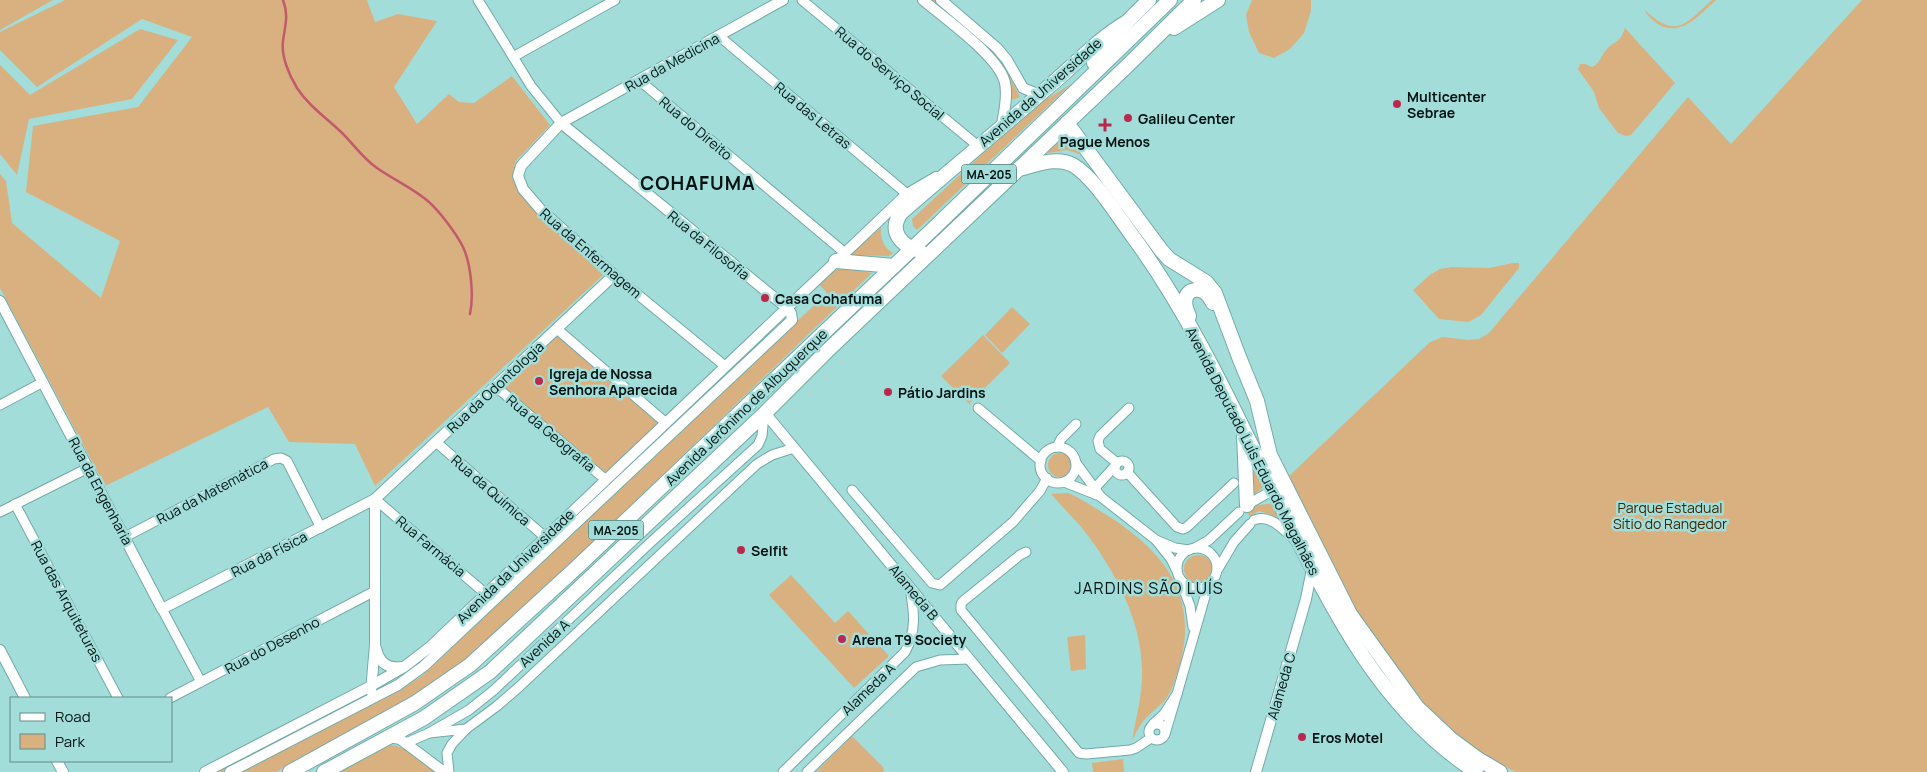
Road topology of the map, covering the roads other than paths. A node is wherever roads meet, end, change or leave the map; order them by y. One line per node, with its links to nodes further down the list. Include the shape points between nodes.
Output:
1 (478, 0): 14 (street, Rua da Filosofia)
2 (614, 0): 14 (street)
3 (783, 0): 12 (street, Rua da Medicina)
4 (802, 0): 23 (street, Rua do Serviço Social)
5 (923, 0): 17 (street, via 992,60 1001,72)
6 (941, 0): 16 (street, via 997,48)
7 (1149, 0): 11 (main road)
8 (1170, 0): 19 (main road, Avenida Jerônimo de Albuquerque / MA-205)
9 (1194, 0): 13 (main road, Avenida Jerônimo de Albuquerque / MA-205)
10 (1218, 0): 13 (main road, MA-205)
11 (1127, 22): 18 (main road, Avenida da Universidade, via 1100,40); 19 (main road)
12 (719, 36): 15 (street, Rua da Medicina); 26 (street, Rua das Letras)
13 (1152, 42): 20 (main road, Avenida Jerônimo de Albuquerque / MA-205)
14 (513, 57): 21 (street, Rua da Filosofia)
15 (639, 80): 21 (street, Rua da Medicina); 29 (street, Rua do Direito)
16 (1018, 82): 17 (street); 18 (street, via 1026,90)
17 (1006, 88): 22 (street)
18 (1040, 94): 22 (main road, Avenida da Universidade)
19 (1067, 100): 27 (main road, Avenida Jerônimo de Albuquerque / MA-205)
20 (1067, 123): 25 (main road, Avenida Jerônimo de Albuquerque / MA-205); 39 (main road, Avenida Deputado Luís Eduardo Magalhães, via 1165,255 1212,289)
21 (561, 124): 31 (street, Rua da Enfermagem, via 521,166 518,176 522,190); 33 (street, Rua da Filosofia)
22 (1002, 125): 23 (main road, Avenida da Universidade)
23 (978, 146): 24 (main road, Avenida da Universidade)
24 (956, 165): 26 (street, Avenida da Universidade); 27 (main road, Avenida da Universidade, via 898,217 898,236)
25 (1018, 169): 28 (main road, Avenida Jerônimo de Albuquerque / MA-205); 35 (main road, Avenida Deputado Luís Eduardo Magalhães, via 1062,161 1075,166 1087,177 1153,264)
26 (907, 194): 29 (street, Avenida da Universidade)
27 (912, 249): 28 (main road); 30 (main road, Avenida Jerônimo de Albuquerque / MA-205)
28 (930, 254): 43 (main road, Avenida Jerônimo de Albuquerque / MA-205)
29 (840, 257): 30 (main road); 33 (street, Avenida da Universidade)
30 (894, 266): 109 (main road, Avenida Jerônimo de Albuquerque / MA-205, via 470,665 415,703)
31 (614, 275): 34 (street, Rua da Odontologia); 36 (street, Rua da Enfermagem)
32 (0, 301): 37 (street, Rua da Engenharia)
33 (787, 308): 36 (street, Avenida da Universidade); 49 (street, Avenida da Universidade, via 792,316 789,324)
34 (557, 329): 38 (street, Rua da Odontologia); 44 (street)
35 (1210, 362): 39 (main road, via 1186,309 1186,296 1193,290 1203,291 1210,298); 45 (main road, Avenida Deputado Luís Eduardo Magalhães)
36 (725, 366): 44 (street, Avenida da Universidade)
37 (43, 382): 40 (street); 55 (street, Rua da Engenharia)
38 (496, 386): 46 (street, Rua da Odontologia); 57 (street, Rua da Geografia)
39 (1257, 401): 118 (main road, Avenida Deputado Luís Eduardo Magalhães, via 1270,455 1350,614 1417,707 1451,739)
40 (0, 405)
41 (978, 408): 51 (street)
42 (1129, 408): 53 (street, via 1098,440 1100,449)
43 (765, 413): 48 (street, Alameda B); 72 (street, Avenida A, via 758,445); 104 (main road, Avenida Jerônimo de Albuquerque / MA-205, via 490,672 433,712)
44 (666, 423): 47 (street, Avenida da Universidade)
45 (1244, 430): 62 (main road, Avenida Deputado Luís Eduardo Magalhães); 66 (main road)
46 (436, 442): 64 (street, Rua da Odontologia); 70 (street, Rua da Química)
47 (642, 445): 49 (street); 50 (street, Avenida da Universidade)
48 (794, 448): 75 (street, Avenida A, via 757,464); 81 (street, Alameda B)
49 (651, 454): 54 (street, Avenida da Universidade)
50 (629, 458): 54 (street); 57 (street, Avenida da Universidade)
51 (1041, 461): 52 (street, via 1045,453 1062,448 1075,457); 56 (street)
52 (1076, 463): 58 (street, via 1074,474); 60 (street)
53 (1116, 464): 59 (street, via 1117,473 1127,472 1176,527 1183,529); 60 (street)
54 (637, 467): 92 (street, Avenida da Universidade, via 454,640)
55 (88, 468): 65 (street); 69 (street, Rua da Engenharia)
56 (1047, 478): 58 (street); 61 (street, via 1013,522 940,584 932,583)
57 (606, 480): 70 (street, Avenida da Universidade)
58 (1064, 482): 63 (street)
59 (1234, 483)
60 (1094, 489): 63 (street)
61 (852, 490)
62 (1273, 490): 66 (street); 73 (main road, Avenida Deputado Luís Eduardo Magalhães)
63 (1101, 497): 71 (street)
64 (375, 499): 68 (street, Rua da Física); 82 (street); 84 (street, Rua Farmácia)
65 (15, 504): 67 (street); 97 (street, Rua das Arquiteturas)
66 (1243, 508): 74 (street, via 1208,540)
67 (0, 512)
68 (321, 528): 69 (street, Rua da Matemática, via 287,462 281,458); 86 (street, Rua da Física)
69 (125, 537): 86 (street, Rua da Engenharia)
70 (545, 537): 84 (street, Avenida da Universidade)
71 (1156, 540): 74 (street, via 1175,548); 79 (street, via 1171,559)
72 (651, 542): 75 (street); 102 (street, Avenida A, via 494,690 469,710)
73 (1300, 544): 77 (street, via 1270,520 1262,518 1252,522 1234,542); 78 (main road, Avenida Deputado Luís Eduardo Magalhães)
74 (1192, 549): 77 (street, via 1208,551); 79 (street, via 1179,559)
75 (662, 552): 101 (street, Avenida A, via 498,706)
76 (1026, 552): 105 (street, via 962,602 961,610 1079,753 1130,750)
77 (1218, 569): 80 (street)
78 (1312, 569): 83 (main road, Avenida Deputado Luís Eduardo Magalhães); 85 (street, Alameda C)
79 (1178, 575): 80 (street, via 1184,584 1196,589); 87 (street, via 1193,618)
80 (1208, 586): 87 (street)
81 (910, 588): 90 (street, Alameda B); 113 (street, Alameda A, via 914,620 910,644 905,652)
82 (375, 591): 88 (street); 93 (street, Rua do Desenho)
83 (1324, 592): 85 (street, via 1312,590); 117 (main road, Avenida Deputado Luís Eduardo Magalhães, via 1351,638 1408,716 1441,747)
84 (486, 594): 91 (street, Avenida da Universidade)
85 (1306, 599): 116 (street, Alameda C)
86 (162, 609): 93 (street, Rua da Engenharia)
87 (1193, 637): 95 (street)
88 (375, 645): 91 (street, via 378,656 386,665); 94 (street)
89 (0, 650): 96 (street)
90 (970, 659): 114 (street, Alameda A, via 940,660 916,667); 115 (street, Alameda B)
91 (404, 667): 92 (street); 94 (street, Avenida da Universidade)
92 (408, 678): 99 (street, Avenida da Universidade)
93 (201, 682): 98 (street, Rua do Desenho)
94 (370, 686): 99 (street); 107 (street, Avenida da Universidade)
95 (1177, 694): 100 (street); 103 (street)
96 (24, 697)
97 (117, 697)
98 (172, 697)
99 (373, 697): 108 (street, Avenida da Universidade)
100 (1153, 724): 103 (street, via 1163,726); 105 (street, via 1148,730)
101 (466, 729): 102 (street, Avenida A); 112 (street, Avenida A, via 447,753)
102 (429, 732): 106 (street, Avenida A)
103 (1165, 734): 105 (street, via 1159,740)
104 (389, 737): 106 (street); 110 (main road, Avenida Jerônimo de Albuquerque / MA-205)
105 (1151, 738)
106 (406, 743): 111 (street)
107 (205, 772)
108 (230, 772)
109 (290, 772)
110 (324, 772)
111 (444, 772)
112 (449, 772)
113 (783, 772)
114 (807, 772)
115 (1063, 772)
116 (1256, 772)
117 (1476, 772)
118 (1500, 772)

